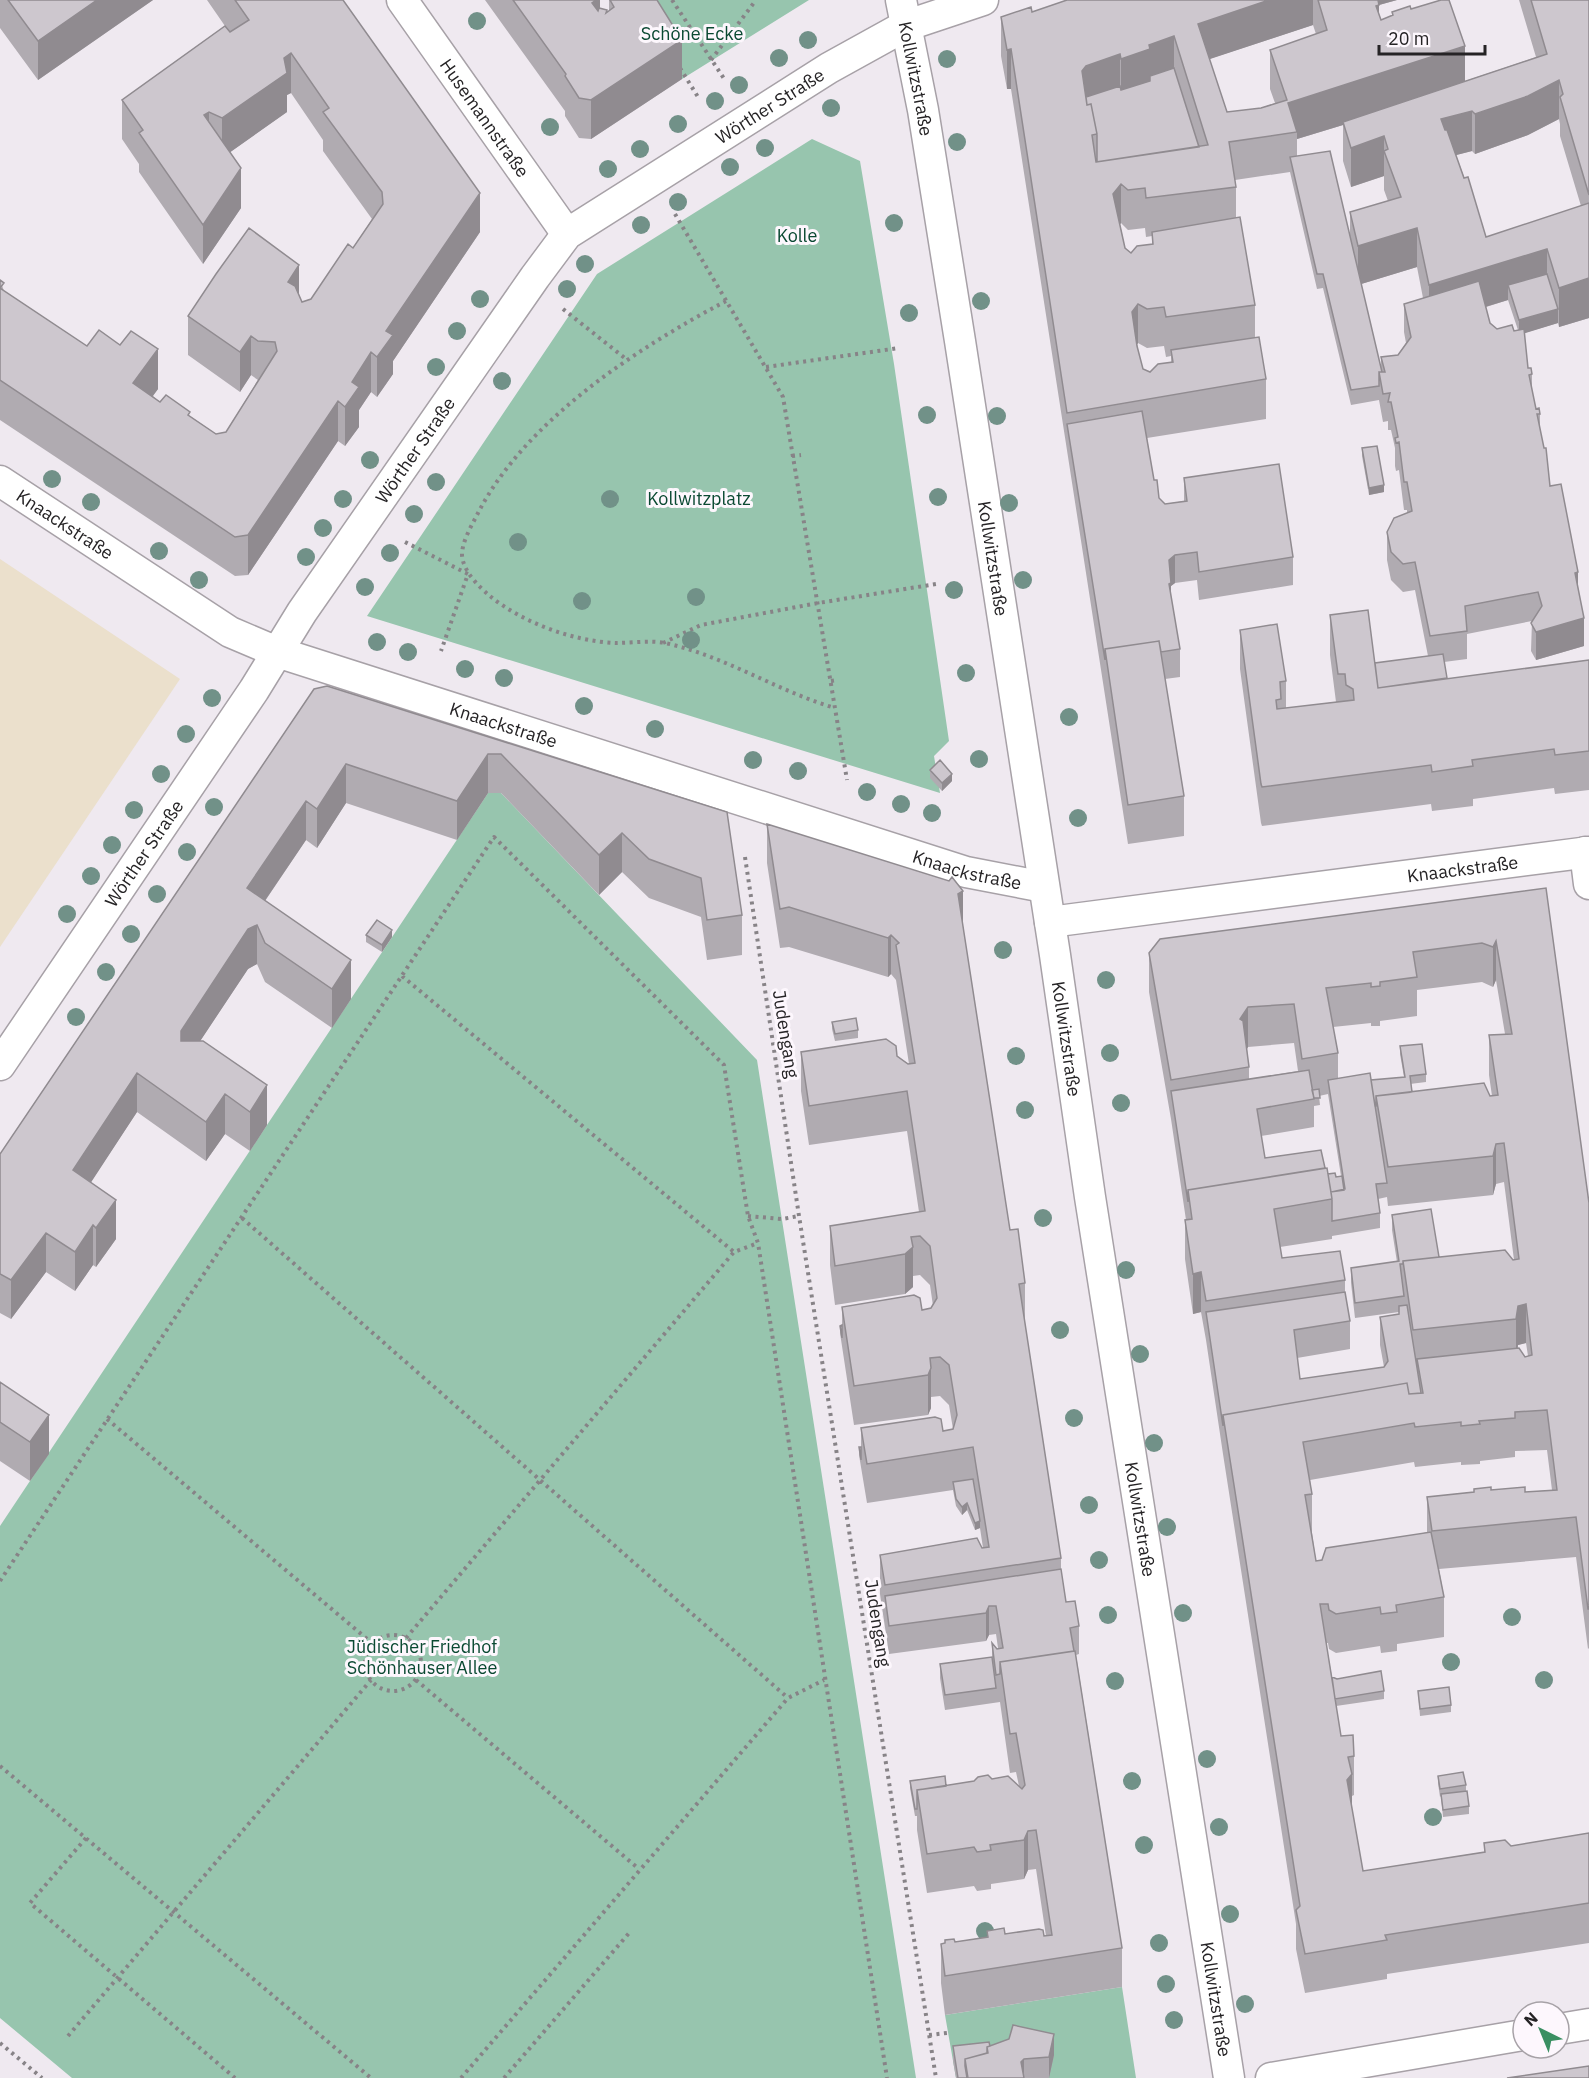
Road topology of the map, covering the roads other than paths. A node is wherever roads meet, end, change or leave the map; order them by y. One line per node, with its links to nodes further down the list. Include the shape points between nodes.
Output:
1 (402, 0): 4 (street, Husemannstraße)
2 (983, 0): 3 (street, Wörther Straße)
3 (903, 13): 4 (street, Wörther Straße, via 829,68); 9 (street, Kollwitzstraße, via 923,110)
4 (567, 234): 6 (street, Wörther Straße, via 380,497)
5 (0, 481): 6 (street, Knaackstraße, via 230,632)
6 (276, 652): 9 (street, Knaackstraße, via 966,872); 11 (street, Wörther Straße)
7 (1587, 852): 8 (street); 10 (street, Knaackstraße)
8 (1589, 884)
9 (1044, 887): 10 (street, Kollwitzstraße)
10 (1050, 922): 15 (street, Kollwitzstraße)
11 (0, 1065)
12 (1589, 2024): 13 (street)
13 (1571, 2027)
14 (1511, 2037): 16 (street)
15 (1229, 2078)
16 (1271, 2078)

